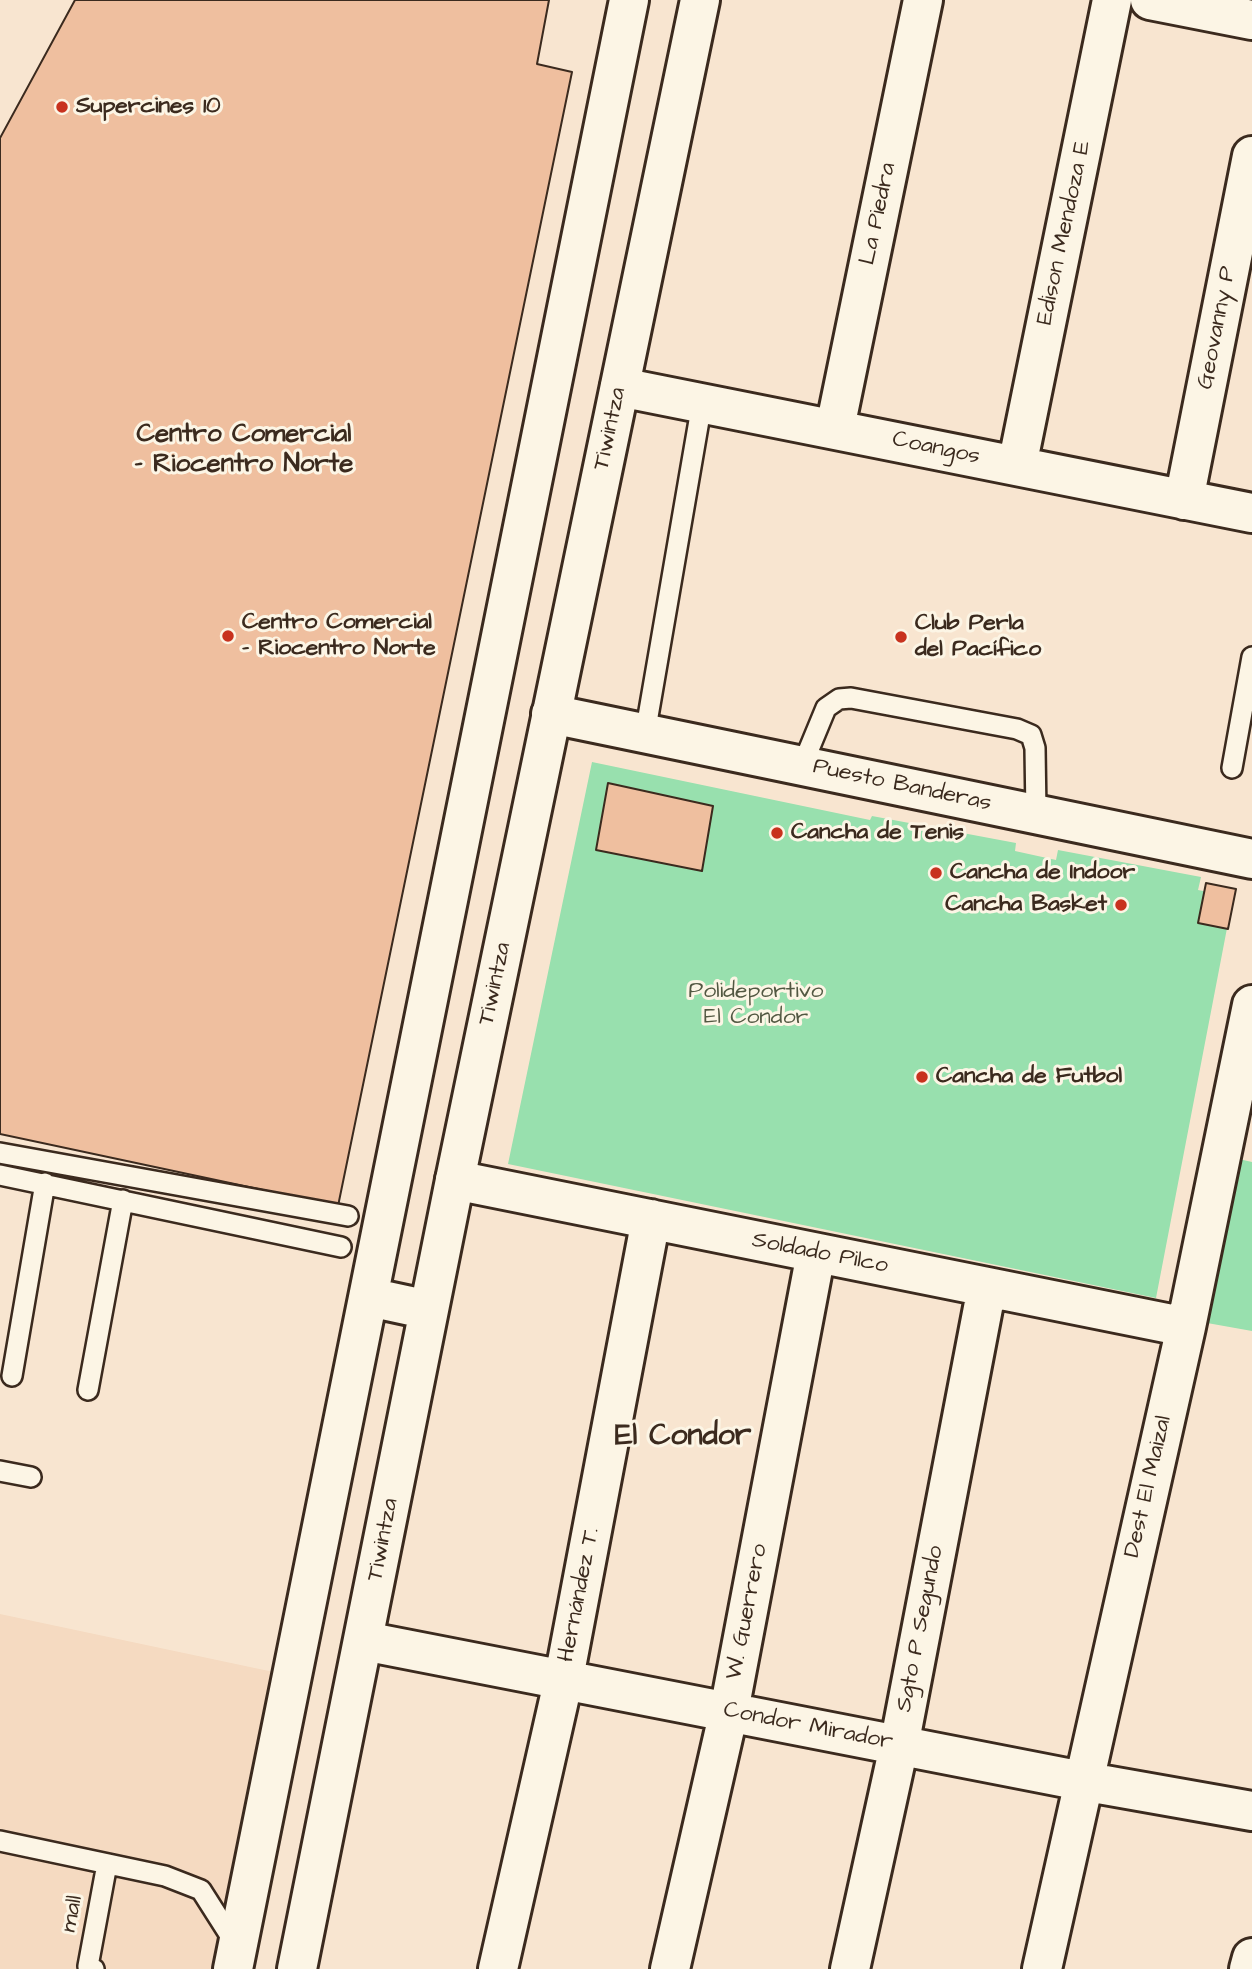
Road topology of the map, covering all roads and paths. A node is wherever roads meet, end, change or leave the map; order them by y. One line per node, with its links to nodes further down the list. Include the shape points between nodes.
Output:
1 (629, 0): 32 (street)
2 (700, 0): 8 (street, Tiwintza)
3 (923, 0): 10 (street, La Piedra)
4 (1112, 0): 11 (street, Edison Mendoza E)
5 (1150, 0): 6 (street)
6 (1252, 20)
7 (1252, 156): 12 (street, Geovanny P)
8 (620, 387): 9 (street, Coangos); 15 (street, Tiwintza)
9 (702, 403): 10 (street, Coangos); 16 (lane)
10 (835, 428): 11 (street, Coangos)
11 (1017, 466): 12 (street, Coangos)
12 (1184, 500): 13 (street, Coangos)
13 (1252, 513)
14 (1252, 657): 18 (lane)
15 (551, 715): 16 (street, Puesto Banderas); 24 (street, Tiwintza)
16 (645, 734): 17 (street, Puesto Banderas)
17 (802, 766): 19 (street, Puesto Banderas); 19 (lane, via 826,708 839,699 1017,729 1031,735 1035,748)
18 (1232, 768)
19 (1036, 814): 20 (street, Puesto Banderas)
20 (1252, 859)
21 (1252, 1005): 34 (street, Dest El Maizal)
22 (0, 1153): 27 (lane)
23 (0, 1175): 25 (lane)
24 (455, 1180): 28 (street, Soldado Pilco); 33 (street, Tiwintza)
25 (45, 1183): 26 (lane); 35 (lane)
26 (123, 1200): 29 (lane); 36 (lane)
27 (348, 1216)
28 (651, 1219): 30 (street, Soldado Pilco); 40 (street, Hernández T.)
29 (341, 1247)
30 (816, 1253): 31 (street, Soldado Pilco); 41 (street, W. Guerrero)
31 (986, 1287): 34 (street, Soldado Pilco); 42 (street, Sgto P Segundo)
32 (369, 1297): 33 (street); 48 (street)
33 (429, 1310): 39 (street, Tiwintza)
34 (1186, 1327): 43 (street, Dest El Maizal)
35 (12, 1376)
36 (88, 1390)
37 (0, 1471): 38 (lane)
38 (31, 1476)
39 (364, 1641): 40 (street, Condor Mirador); 50 (street, Tiwintza)
40 (564, 1678): 41 (street, Condor Mirador); 51 (street, Hernández T.)
41 (729, 1711): 42 (street, Condor Mirador); 52 (street, W. Guerrero)
42 (899, 1746): 43 (street, Condor Mirador); 53 (street, Sgto P Segundo)
43 (1082, 1781): 44 (street, Condor Mirador); 54 (street, Dest El Maizal)
44 (1252, 1811)
45 (0, 1841): 46 (lane)
46 (107, 1864): 48 (lane, via 165,1876 201,1891); 49 (lane, mall, via 88,1966)
47 (1252, 1958): 55 (street)
48 (236, 1959)
49 (94, 1969)
50 (297, 1969)
51 (498, 1969)
52 (670, 1969)
53 (850, 1969)
54 (1042, 1969)
55 (1249, 1969)

